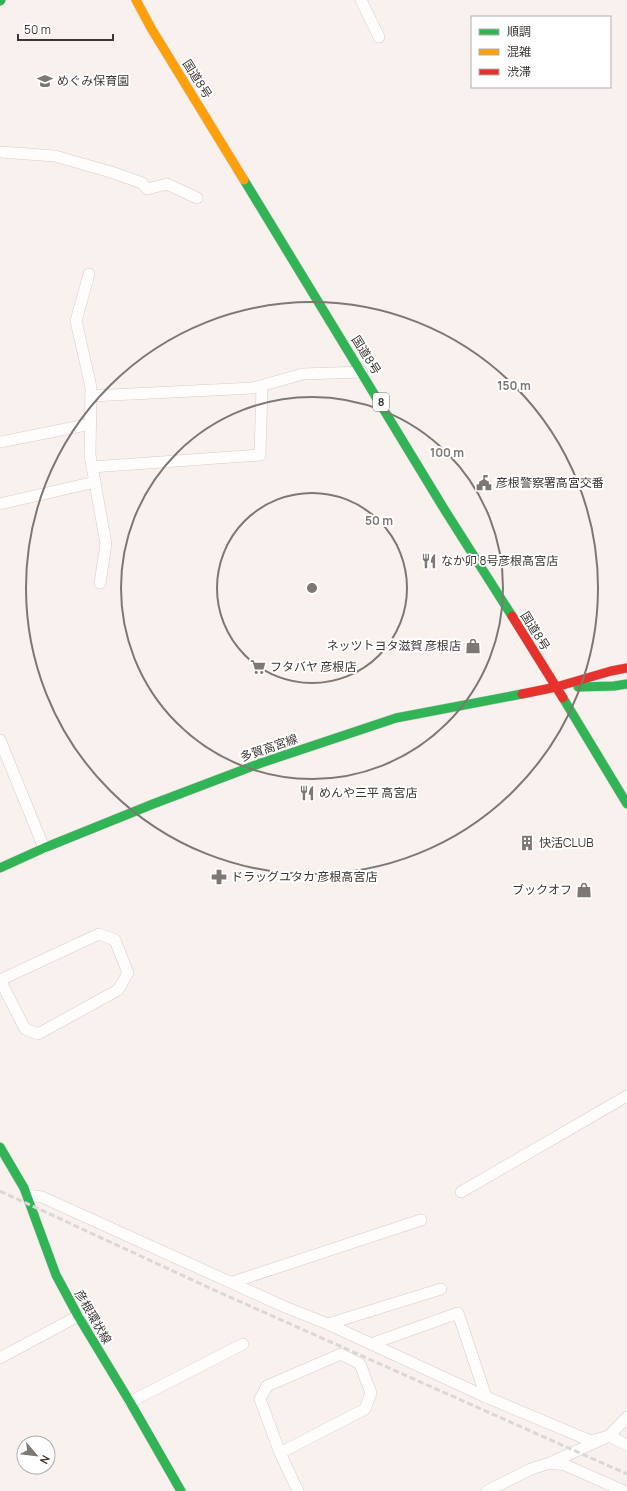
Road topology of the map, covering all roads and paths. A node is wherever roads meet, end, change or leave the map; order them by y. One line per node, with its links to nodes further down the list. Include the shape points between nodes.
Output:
1 (136, 0): 7 (main road, 国道8号 / 8)
2 (361, 0): 3 (street)
3 (379, 37)
4 (0, 152): 5 (street, via 55,156 142,183 146,189 167,184)
5 (197, 198)
6 (89, 274): 9 (street, via 76,321)
7 (362, 372): 8 (street, via 303,374); 18 (main road, 国道8号 / 8)
8 (262, 386): 9 (street); 12 (street, via 260,455)
9 (91, 396): 10 (street)
10 (90, 424): 11 (street); 12 (street)
11 (0, 442)
12 (92, 467): 13 (street)
13 (95, 482): 14 (street); 15 (street, via 106,544)
14 (0, 504)
15 (100, 583)
16 (627, 668): 18 (main road)
17 (627, 684): 18 (main road)
18 (556, 687): 20 (main road, 国道8号 / 8); 21 (main road, 多賀高宮線, via 396,718 261,763)
19 (0, 740): 21 (street)
20 (627, 804)
21 (44, 848): 22 (main road, 多賀高宮線)
22 (0, 868)
23 (0, 980): 23 (street, via 99,934 115,940 128,973 118,990 38,1034 25,1029)
24 (627, 1096): 26 (street)
25 (0, 1147): 27 (main road, 彦根環状線)
26 (461, 1192)
27 (27, 1195): 29 (street, via 42,1196); 31 (main road, 彦根環状線, via 56,1274)
28 (421, 1220): 29 (street)
29 (233, 1282): 32 (street)
30 (441, 1289): 32 (street)
31 (78, 1316): 35 (street); 37 (main road, 彦根環状線)
32 (328, 1324): 34 (street)
33 (243, 1344): 37 (street)
34 (371, 1344): 36 (street); 36 (street, via 458,1313)
35 (0, 1358)
36 (486, 1397): 39 (street, via 591,1441)
37 (130, 1402): 43 (main road, 彦根環状線)
38 (627, 1417): 39 (street)
39 (609, 1436): 40 (street); 42 (street)
40 (627, 1445)
41 (280, 1453): 41 (street, via 260,1399 267,1386 341,1354 360,1364 371,1393 365,1409); 44 (street)
42 (550, 1463): 45 (street, via 530,1469); 46 (street, via 565,1465)
43 (181, 1491)
44 (298, 1491)
45 (487, 1491)
46 (624, 1491)

